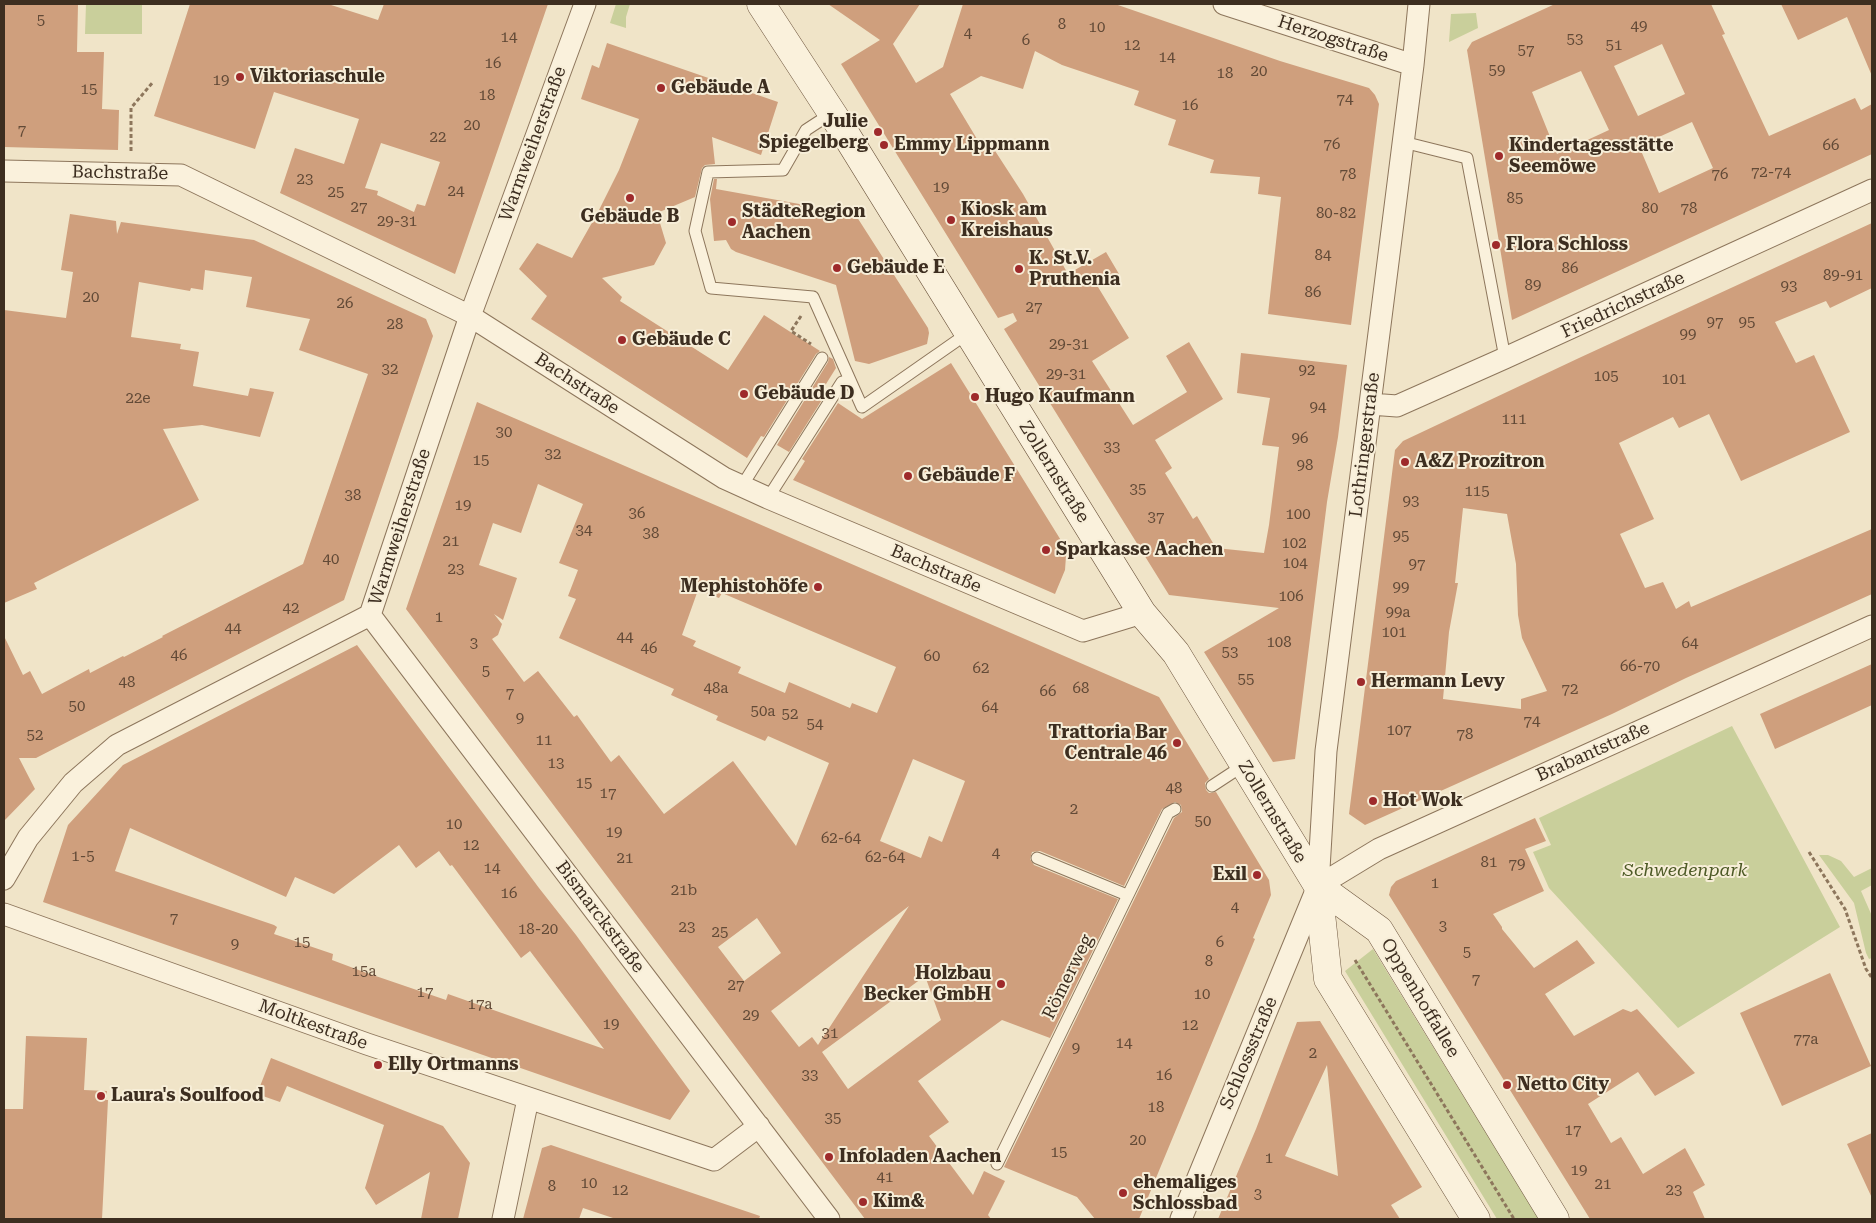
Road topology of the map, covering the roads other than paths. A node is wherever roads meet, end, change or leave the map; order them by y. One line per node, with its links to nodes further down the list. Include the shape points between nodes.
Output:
1 (584, 4): 10 (street, Warmweiherstraße)
2 (761, 4): 6 (street, Zollernstraße)
3 (1224, 4): 5 (street, Herzogstraße)
4 (1419, 4): 5 (street, Lothringerstraße)
5 (1413, 65): 7 (street, Lothringerstraße)
6 (832, 114): 11 (street, Zollernstraße); 11 (lane, via 806,130 783,170 708,172 695,231 711,288 813,297 862,407)
7 (1403, 142): 13 (lane, via 1468,158); 15 (street, Lothringerstraße)
8 (4, 171): 10 (street, Bachstraße, via 181,175)
9 (1872, 190): 13 (street, Friedrichstraße)
10 (470, 316): 16 (street, Bachstraße, via 724,478); 19 (street, Warmweiherstraße)
11 (968, 333): 18 (street, Zollernstraße)
12 (822, 358): 16 (lane)
13 (1505, 358): 15 (street, Friedrichstraße, via 1396,406)
14 (842, 382): 17 (lane)
15 (1370, 404): 26 (street, Lothringerstraße, via 1326,751)
16 (742, 486): 17 (street, Bachstraße)
17 (768, 498): 18 (street, Bachstraße, via 1083,631)
18 (1142, 613): 21 (street, Zollernstraße, via 1176,653)
19 (370, 615): 25 (street, Warmweiherstraße, via 117,745 73,783 28,838); 30 (street, Bismarckstraße)
20 (1872, 626): 26 (street, Brabantstraße, via 1379,849)
21 (1244, 765): 22 (lane); 26 (street, Zollernstraße)
22 (1212, 786)
23 (1175, 809): 27 (lane, Römerweg, via 1168,813)
24 (1037, 858): 27 (lane)
25 (4, 879)
26 (1318, 886): 34 (street, Schlossstraße); 35 (street, via 1328,979); 36 (street, Oppenhoffallee, via 1379,930)
27 (1127, 895): 31 (lane, Römerweg)
28 (4, 914): 29 (street, Moltkestraße)
29 (528, 1099): 30 (street, Moltkestraße, via 714,1160); 32 (street)
30 (759, 1126): 33 (street, Bismarckstraße)
31 (997, 1164)
32 (503, 1219)
33 (829, 1219)
34 (1180, 1219)
35 (1476, 1219)
36 (1555, 1219)

